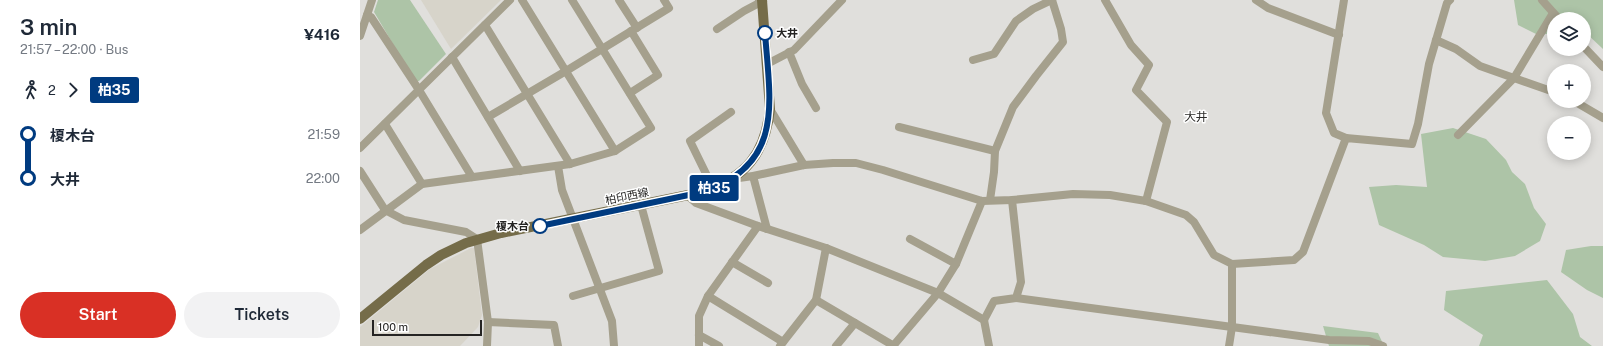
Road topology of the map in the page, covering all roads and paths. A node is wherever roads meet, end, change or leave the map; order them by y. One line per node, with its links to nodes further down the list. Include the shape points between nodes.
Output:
1 (372, 0): 16 (street)
2 (510, 0): 17 (street)
3 (522, 0): 31 (street)
4 (572, 0): 24 (street)
5 (619, 0): 20 (street)
6 (664, 0): 20 (street, via 669,8)
7 (761, 0): 18 (street); 29 (main road, 柏印西線)
8 (842, 0): 25 (street, via 794,50)
9 (1052, 0): 28 (street, via 1033,9 1016,22 994,54); 49 (street, via 1063,42 1013,108)
10 (1105, 0): 64 (street, via 1131,45 1149,65 1136,90 1167,122)
11 (1256, 0): 21 (street, via 1268,8)
12 (1344, 0): 21 (street)
13 (1450, 0): 23 (street)
14 (1542, 0): 15 (street)
15 (1552, 12)
16 (367, 15): 22 (street); 33 (street, via 371,17)
17 (485, 25): 27 (street); 36 (street)
18 (717, 29)
19 (1547, 29): 32 (street)
20 (634, 30): 24 (street); 35 (street, via 658,75)
21 (1340, 35): 46 (street, via 1326,112 1334,133)
22 (360, 36)
23 (1436, 40): 32 (street, via 1456,49 1480,66); 46 (street, via 1412,144)
24 (602, 49): 31 (street); 35 (street)
25 (789, 52): 29 (street); 37 (street, via 802,84)
26 (1591, 54): 30 (street)
27 (452, 56): 33 (street); 41 (street)
28 (973, 60)
29 (767, 64): 39 (main road, 柏印西線)
30 (1603, 66)
31 (566, 72): 36 (street); 48 (street)
32 (1514, 78): 34 (street); 45 (street)
33 (419, 90): 43 (street); 56 (street)
34 (1547, 90)
35 (630, 93): 48 (street, via 652,128)
36 (527, 95): 41 (street); 50 (street)
37 (816, 108)
38 (1586, 108): 42 (street)
39 (770, 109): 51 (street); 57 (main road, 柏印西線, via 762,144 749,163)
40 (731, 112): 59 (street, via 690,142)
41 (488, 118): 54 (street)
42 (1603, 118)
43 (385, 124): 47 (street); 58 (street)
44 (899, 127): 49 (street)
45 (1458, 135)
46 (1346, 138): 76 (street, via 1300,256 1294,260)
47 (360, 148)
48 (615, 151): 50 (street)
49 (995, 151): 61 (street)
50 (570, 164): 52 (street)
51 (804, 165): 55 (street); 63 (street, via 856,163)
52 (558, 166): 54 (street); 67 (street, via 562,190)
53 (360, 171): 66 (street)
54 (520, 171): 56 (street)
55 (754, 176): 57 (street); 69 (street)
56 (472, 177): 58 (street)
57 (732, 179): 59 (main road, 柏印西線)
58 (422, 184): 66 (street)
59 (713, 188): 60 (main road, 柏印西線)
60 (687, 195): 65 (main road, 柏印西線); 68 (street, via 696,203)
61 (990, 200): 62 (street); 63 (street)
62 (1012, 200): 64 (street, via 1073,194 1110,195); 82 (street, via 1021,282)
63 (982, 201): 75 (street)
64 (1146, 201): 76 (street, via 1186,215 1194,222 1214,255)
65 (641, 205): 67 (main road, 柏印西線); 78 (street, via 659,271)
66 (385, 210): 70 (street); 71 (street, via 404,220 466,232)
67 (574, 219): 71 (main road, 柏印西線); 78 (street)
68 (758, 226): 69 (street); 74 (street)
69 (767, 229): 73 (street)
70 (360, 230)
71 (478, 239): 84 (main road, 柏印西線, via 454,248 426,265); 86 (street)
72 (910, 239): 75 (street)
73 (826, 248): 79 (street); 83 (street)
74 (732, 262): 77 (street); 81 (street)
75 (956, 264): 79 (street)
76 (1232, 264): 88 (street)
77 (768, 282)
78 (599, 287): 80 (street); 93 (street, via 612,321)
79 (938, 292): 85 (street); 97 (street)
80 (572, 296)
81 (708, 296): 89 (street, via 699,316); 90 (street)
82 (1016, 298): 85 (street, via 994,301); 88 (street)
83 (816, 300): 87 (street); 90 (street)
84 (360, 319)
85 (984, 320): 98 (street)
86 (488, 322): 91 (street); 92 (street, via 554,325)
87 (854, 323): 96 (street); 97 (street)
88 (1232, 327): 99 (street); 100 (street, via 1329,340 1369,341)
89 (699, 335): 94 (street); 95 (street)
90 (781, 344)
91 (487, 346)
92 (558, 346)
93 (614, 346)
94 (699, 346)
95 (719, 346)
96 (836, 346)
97 (893, 346)
98 (989, 346)
99 (1229, 346)
100 (1383, 346)

